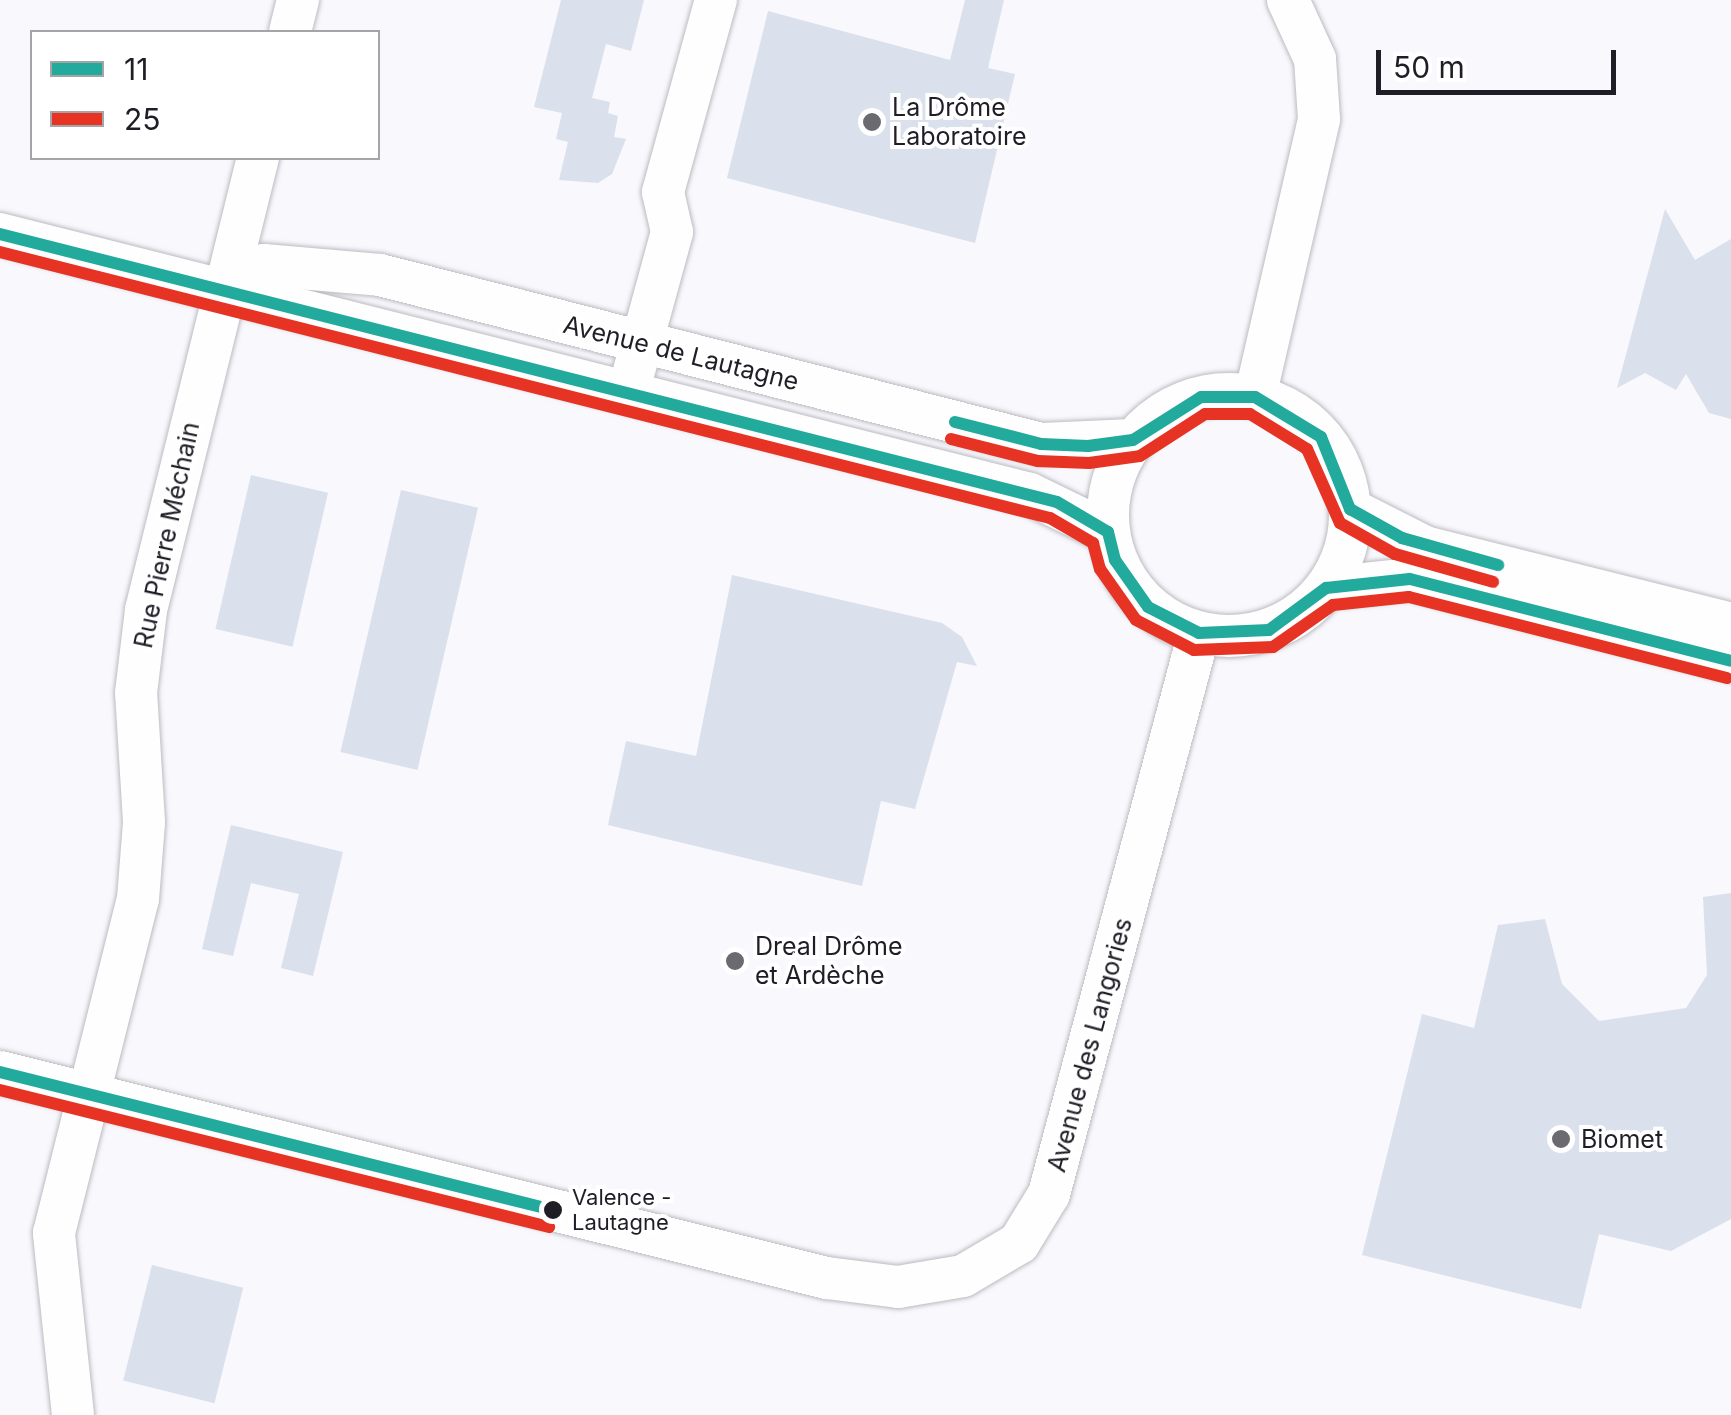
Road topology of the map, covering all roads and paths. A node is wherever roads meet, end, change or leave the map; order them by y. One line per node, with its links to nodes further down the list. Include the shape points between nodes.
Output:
1 (298, 0): 4 (street)
2 (716, 0): 8 (street, via 663,192 672,232)
3 (1288, 0): 10 (street, via 1315,59 1320,120)
4 (290, 30)
5 (258, 160): 7 (street, Rue Pierre Méchain)
6 (0, 234): 7 (street)
7 (227, 284): 8 (street, Avenue de Lautagne, via 264,265 380,275); 9 (street, Avenue de Lautagne); 19 (street, Rue Pierre Méchain, via 146,610 136,693 144,822 138,899)
8 (642, 344): 9 (street); 11 (street, Avenue de Lautagne, via 1042,444)
9 (629, 392): 13 (street, Avenue de Lautagne, via 1030,494)
10 (1255, 397): 11 (street, via 1201,397 1152,421); 12 (street, via 1322,437)
11 (1132, 440): 13 (street, via 1116,468)
12 (1350, 509): 14 (street, via 1340,564); 15 (street, via 1426,547)
13 (1108, 532): 16 (street, via 1115,560 1148,606)
14 (1326, 588): 16 (street, via 1269,630); 17 (street, via 1410,579)
15 (1731, 624)
16 (1199, 633): 19 (street, Avenue des Langories, via 1056,1176 1019,1243 963,1276 898,1288 827,1278)
17 (1731, 661)
18 (0, 1072): 19 (street, Avenue des Langories)
19 (90, 1095): 20 (street, Rue Pierre Méchain, via 54,1233)
20 (72, 1415)

